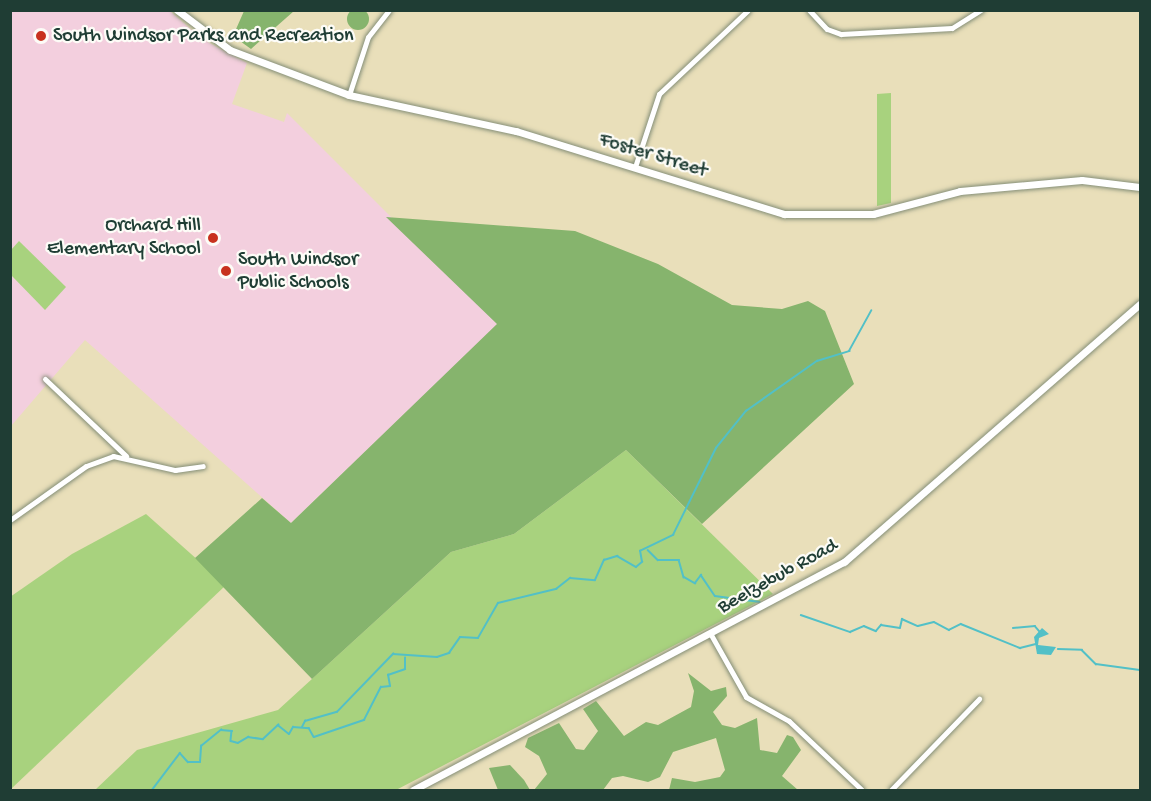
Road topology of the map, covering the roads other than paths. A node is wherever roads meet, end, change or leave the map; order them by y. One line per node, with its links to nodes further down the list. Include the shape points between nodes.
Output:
1 (177, 10): 6 (street, Foster Street, via 230,50)
2 (389, 10): 6 (street, via 369,37)
3 (748, 10): 7 (street, via 660,94)
4 (808, 10): 5 (street, via 826,29 841,34 952,28)
5 (981, 10)
6 (349, 95): 7 (street, Foster Street, via 461,116)
7 (635, 167): 8 (street, Foster Street, via 807,217 873,214 960,191 1039,184 1101,181)
8 (1140, 188)
9 (1140, 303): 14 (street, Beelzebub Road, via 862,549 818,578)
10 (45, 379): 11 (street)
11 (126, 456): 12 (street, via 175,470); 13 (street, via 86,466)
12 (203, 466)
13 (10, 520)
14 (710, 633): 16 (street, Beelzebub Road); 17 (street, via 746,697 789,722)
15 (979, 699): 18 (street)
16 (413, 790)
17 (862, 790)
18 (891, 790)

